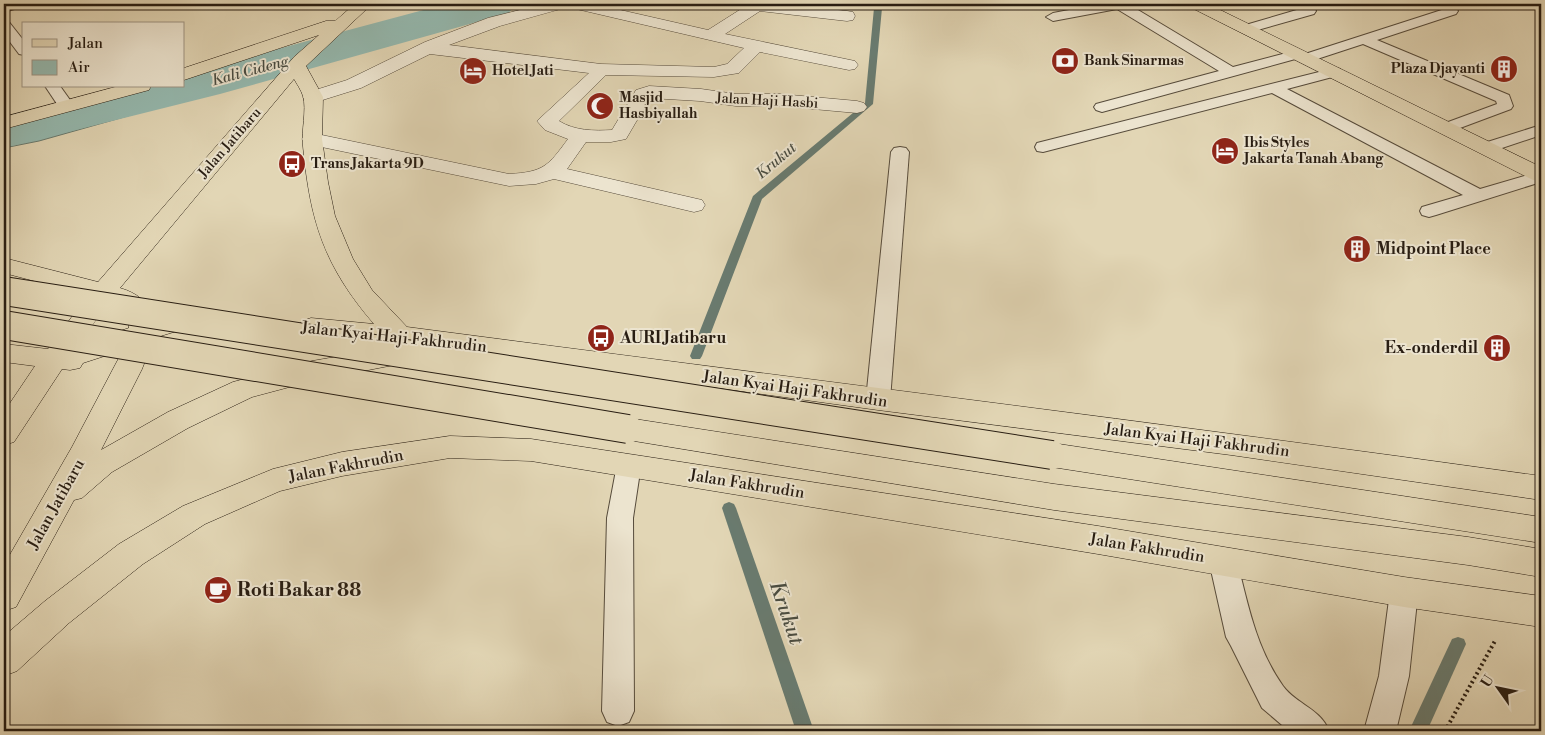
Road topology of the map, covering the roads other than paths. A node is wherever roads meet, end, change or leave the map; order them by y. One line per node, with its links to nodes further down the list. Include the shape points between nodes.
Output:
1 (16, 4): 8 (lane)
2 (364, 4): 12 (main road, Jalan Jatibaru)
3 (562, 4): 19 (street, via 494,22)
4 (574, 4): 15 (street)
5 (1119, 4): 11 (lane); 25 (lane)
6 (1196, 4): 14 (main road)
7 (1297, 4): 14 (lane, via 1309,10)
8 (4, 8)
9 (1451, 11): 16 (lane)
10 (847, 16): 15 (street, via 757,6)
11 (1053, 17)
12 (345, 21): 21 (main road, Jalan Jatibaru); 26 (main road)
13 (4, 25): 18 (lane)
14 (1247, 29): 20 (main road)
15 (710, 36): 17 (street)
16 (1363, 39): 20 (lane); 35 (lane, via 1503,98 1505,106)
17 (756, 46): 22 (street); 23 (street, Jalan Haji Hasbi, via 733,69 714,72)
18 (22, 48)
19 (428, 48): 23 (street, Jalan Haji Hasbi); 30 (street, via 354,84)
20 (1302, 56): 24 (main road); 25 (lane)
21 (299, 64): 30 (main road); 49 (main road, Jalan Jatibaru)
22 (849, 65)
23 (601, 69): 37 (street, Jalan Haji Hasbi, via 547,121 550,126)
24 (1335, 72): 29 (lane); 35 (main road)
25 (1233, 73): 33 (lane)
26 (185, 74)
27 (53, 88): 31 (lane)
28 (135, 88): 31 (main road)
29 (1274, 88): 39 (lane); 44 (lane)
30 (313, 97): 38 (main road)
31 (67, 107): 34 (main road)
32 (857, 107): 37 (street, Jalan Haji Hasbi, via 646,92 619,135)
33 (1102, 107)
34 (4, 123)
35 (1446, 128): 40 (main road)
36 (1541, 130): 40 (lane)
37 (581, 135): 42 (street)
38 (312, 139): 42 (street, via 509,180 530,180); 52 (main road, via 324,216 341,259 363,295)
39 (1043, 147)
40 (1487, 148): 43 (main road)
41 (900, 152): 57 (lane)
42 (553, 172): 45 (street)
43 (1541, 176): 44 (lane)
44 (1477, 195): 46 (lane)
45 (694, 205)
46 (1429, 211)
47 (4, 265): 49 (main road)
48 (4, 291): 62 (main road, bridge)
49 (104, 291): 51 (main road, via 132,303 139,313); 55 (main road, Jalan Jatibaru)
50 (4, 325): 64 (main road, bridge, via 1054,497)
51 (142, 332): 52 (main road, Jalan Kyai Haji Fakhrudin, via 181,320 208,318); 55 (main road, Jalan Kyai Haji Fakhrudin, via 97,351); 56 (main road, Jalan Jatibaru)
52 (398, 335): 53 (main road, Jalan Kyai Haji Fakhrudin)
53 (475, 346): 57 (main road, Jalan Kyai Haji Fakhrudin); 61 (main road, via 382,357 243,389 178,420 101,464)
54 (4, 353): 55 (main road)
55 (54, 360): 56 (main road); 58 (main road, Jalan Jatibaru)
56 (128, 368): 61 (main road, Jalan Jatibaru)
57 (878, 400): 60 (main road, Jalan Kyai Haji Fakhrudin, via 1241,445)
58 (4, 434)
59 (629, 465): 63 (main road, Jalan Fakhrudin); 68 (main road, Jalan Fakhrudin, via 531,450 450,446 342,464 273,481 194,515 131,554); 69 (lane, via 620,518)
60 (1541, 488)
61 (60, 498): 66 (main road, Jalan Jatibaru)
62 (1541, 530)
63 (1223, 561): 65 (main road, Jalan Fakhrudin); 70 (lane, via 1241,637 1273,698)
64 (1541, 563)
65 (1404, 592): 67 (main road, Jalan Fakhrudin); 71 (lane, via 1394,676)
66 (4, 596)
67 (1527, 610)
68 (4, 659)
69 (618, 712)
70 (1313, 731)
71 (1380, 731)

